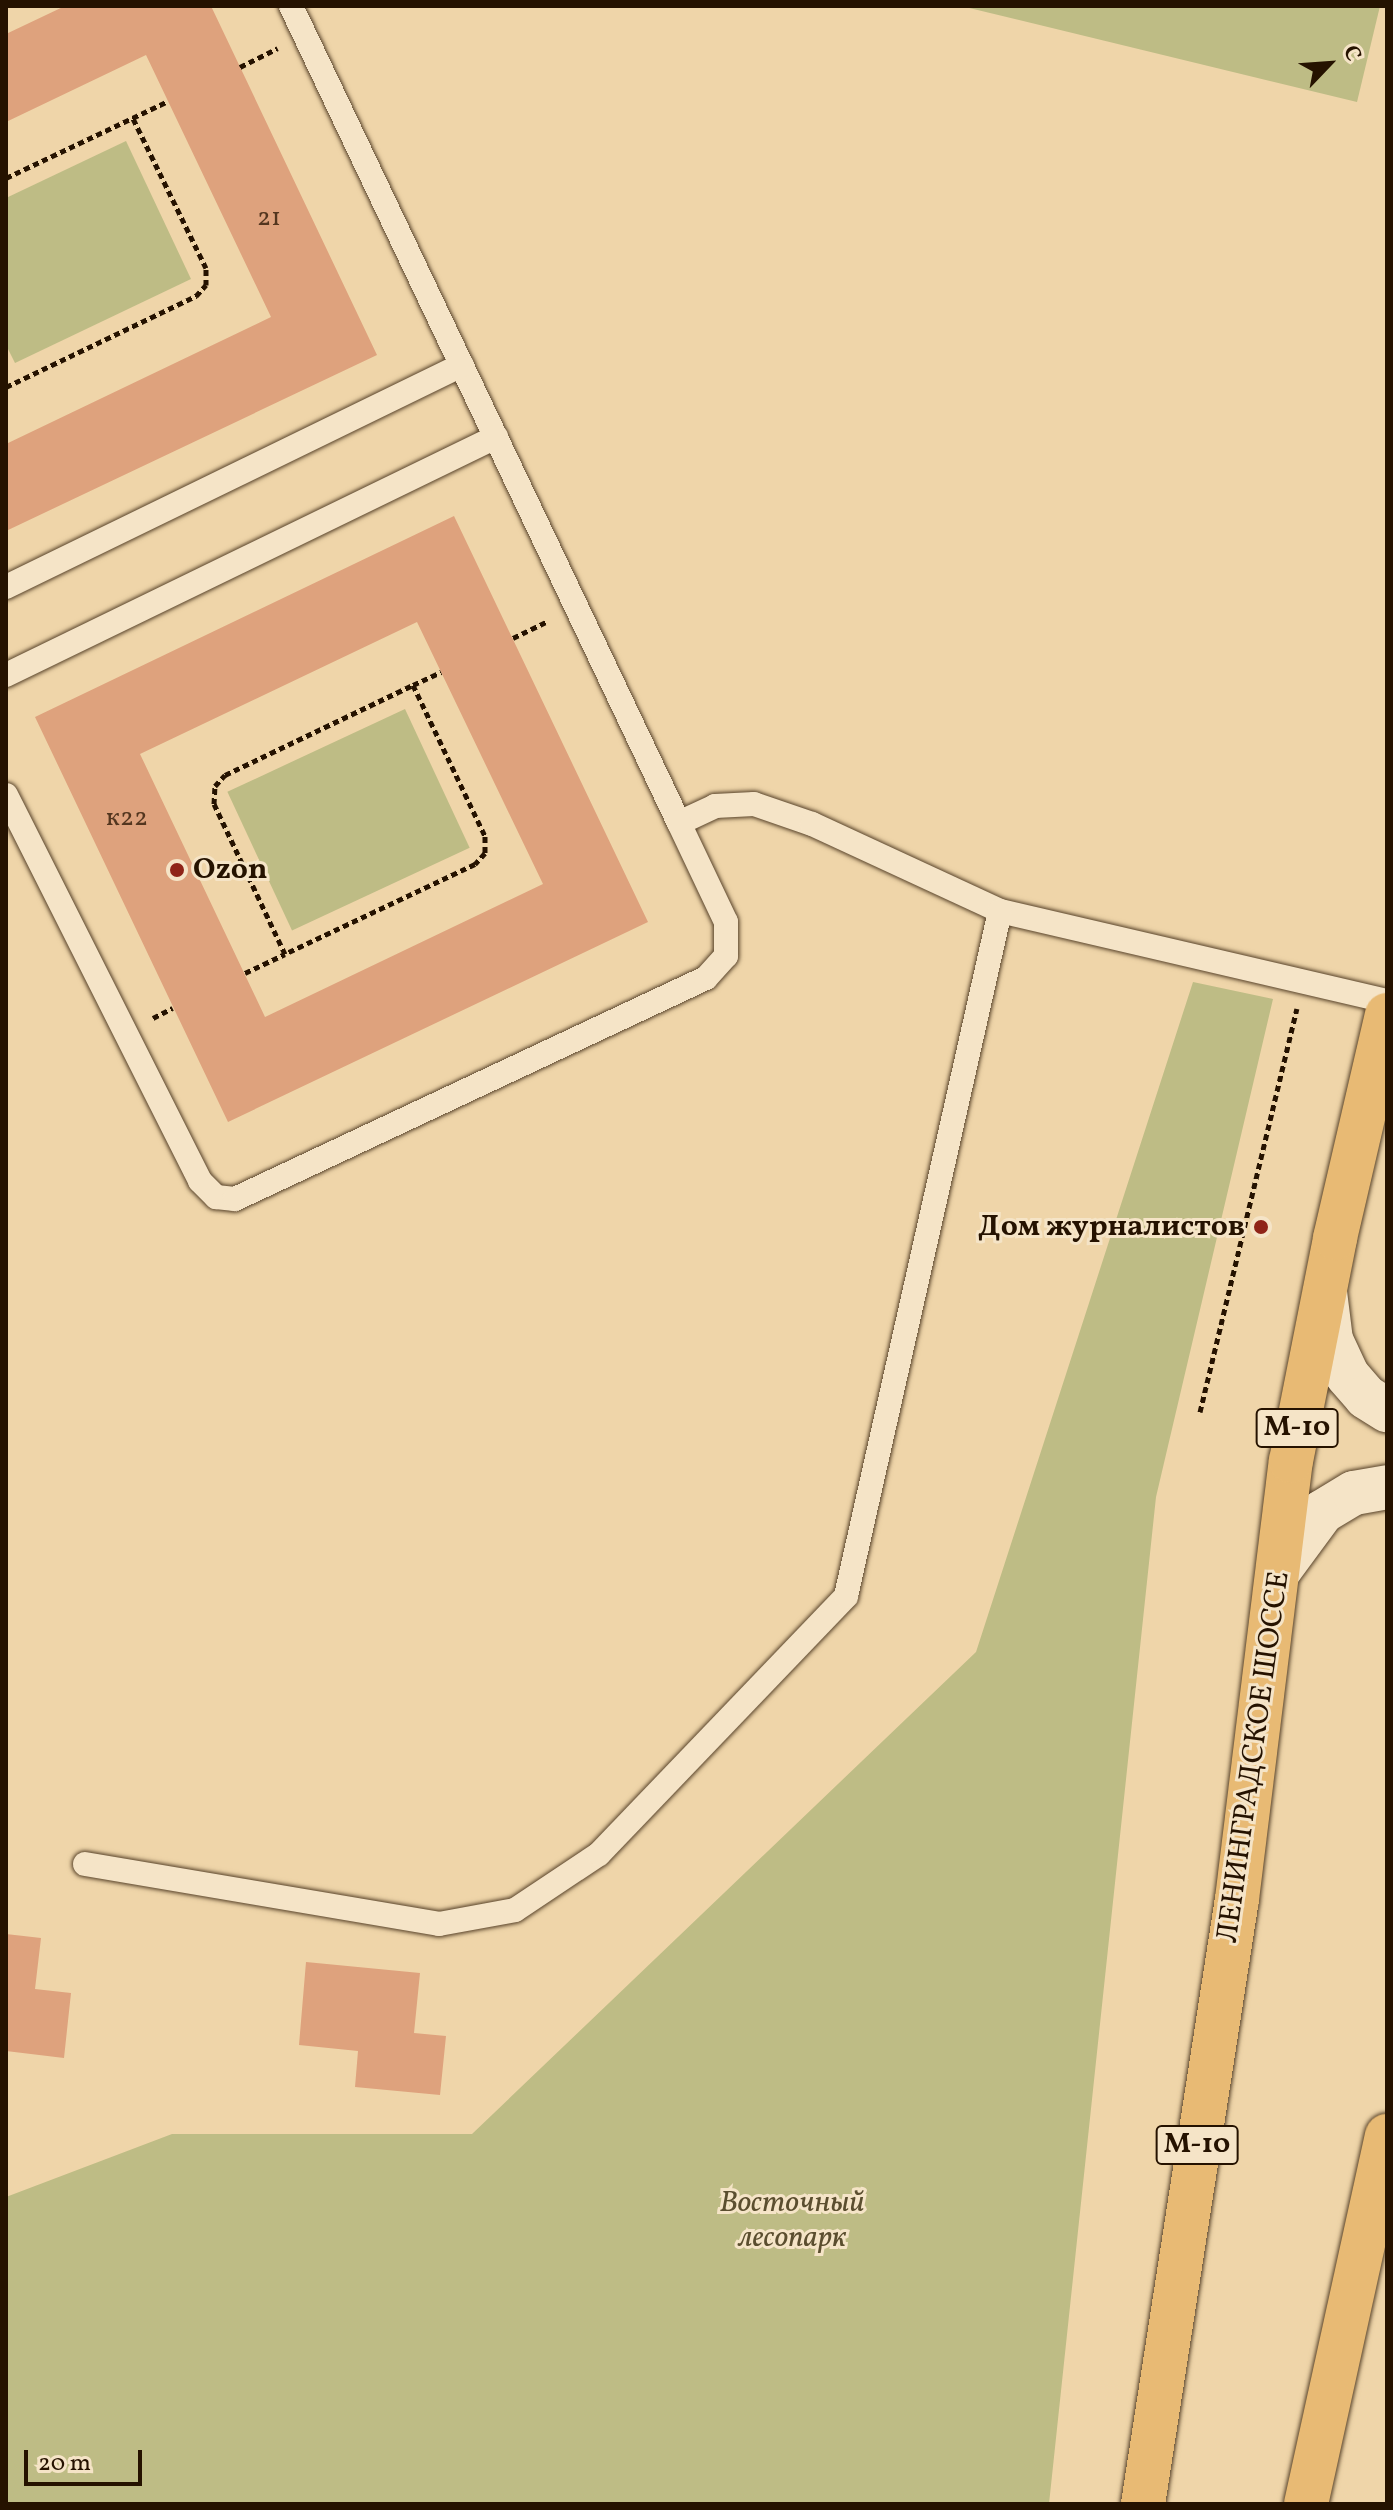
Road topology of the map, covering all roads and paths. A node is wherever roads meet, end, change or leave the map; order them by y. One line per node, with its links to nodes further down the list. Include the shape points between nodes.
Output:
1 (291, 6): 2 (lane)
2 (305, 35): 3 (path); 7 (lane)
3 (240, 67)
4 (168, 101): 5 (path)
5 (133, 118): 6 (path); 8 (path, via 206,268 206,285 196,296)
6 (6, 178)
7 (462, 365): 9 (lane); 10 (lane)
8 (6, 387)
9 (496, 437): 12 (lane); 15 (lane)
10 (6, 587)
11 (441, 672): 13 (path)
12 (6, 675)
13 (413, 685): 17 (path, via 225,775 215,786 214,804); 17 (path, via 485,836 485,853 475,864)
14 (6, 795): 15 (lane, via 200,1181 216,1197 235,1199 706,978 726,956 726,922)
15 (679, 823): 16 (lane, via 724,804 754,804 812,824)
16 (1000, 911): 19 (lane); 27 (lane, via 846,1596 610,1843 515,1910 439,1924)
17 (285, 954): 18 (path)
18 (245, 973)
19 (1305, 981): 20 (lane); 24 (path)
20 (1387, 1001)
21 (1387, 1015): 22 (highway, ЛЕНИНГРАДСКОЕ ШОССЕ / М-10)
22 (1325, 1285): 23 (main road, М-10, via 1331,1340 1347,1375 1366,1397); 26 (highway, ЛЕНИНГРАДСКОЕ ШОССЕ / М-10, via 1291,1461)
23 (1387, 1410)
24 (1200, 1412)
25 (1387, 1487): 26 (main road, М-10, via 1354,1493 1322,1512)
26 (1278, 1572): 29 (highway, ЛЕНИНГРАДСКОЕ ШОССЕ / М-10, via 1237,1899)
27 (85, 1864)
28 (1387, 2136): 30 (highway)
29 (1143, 2504)
30 (1306, 2504)

